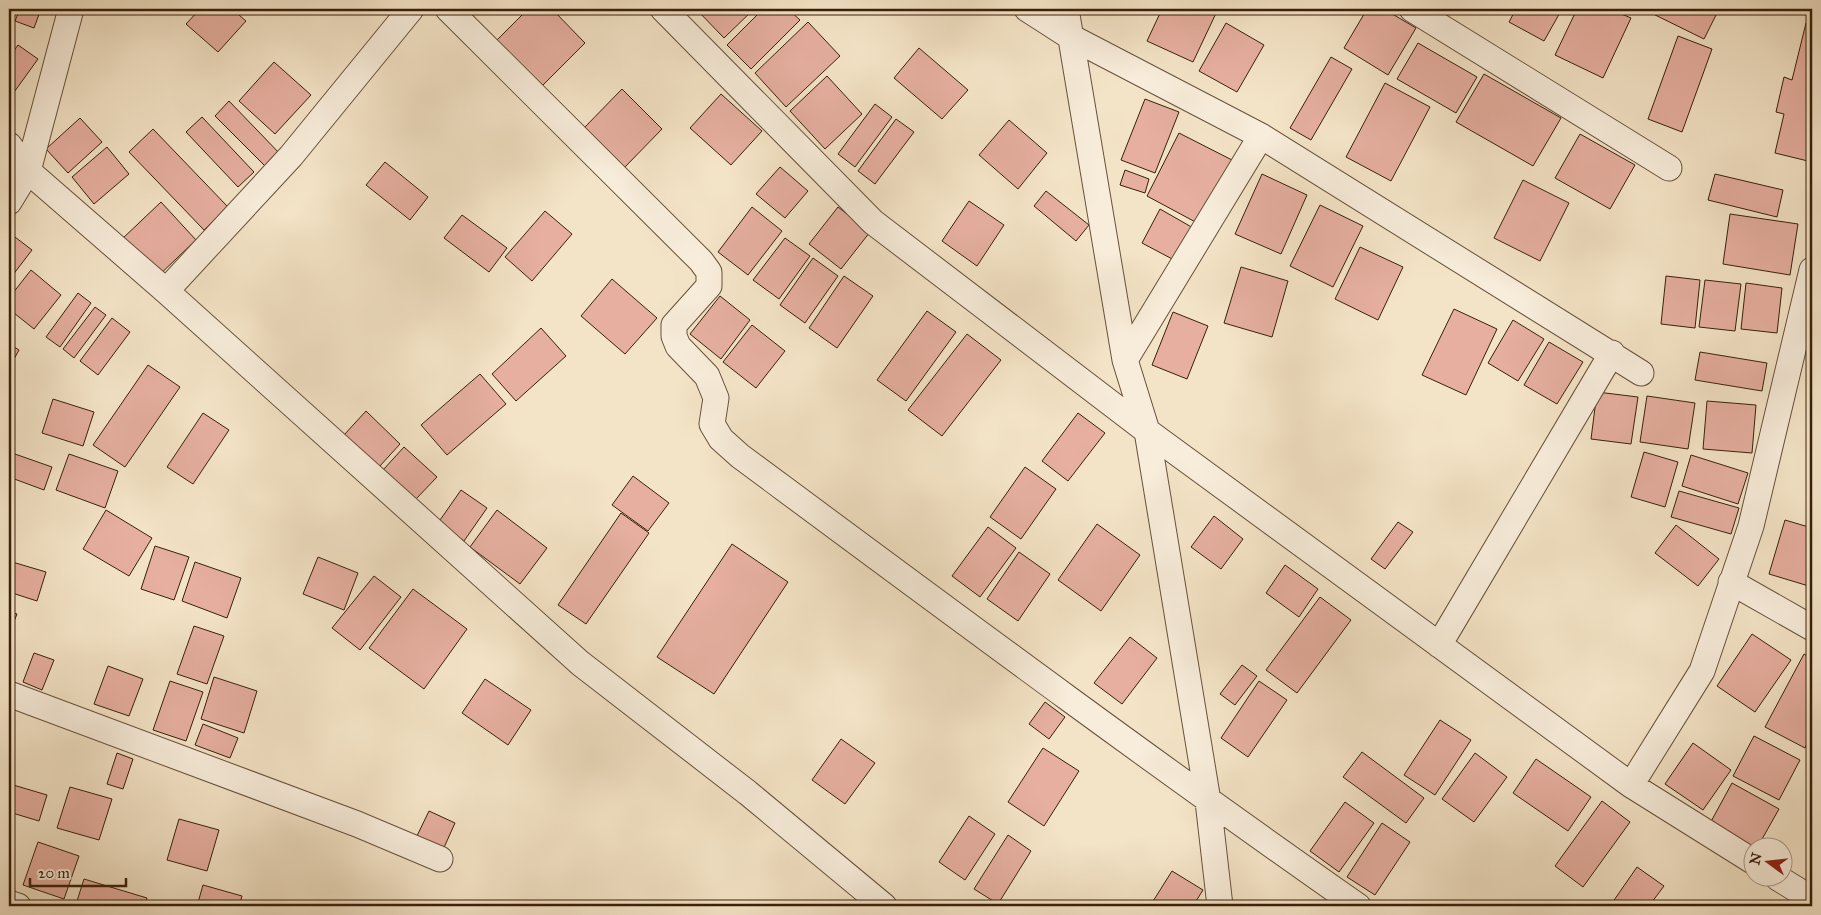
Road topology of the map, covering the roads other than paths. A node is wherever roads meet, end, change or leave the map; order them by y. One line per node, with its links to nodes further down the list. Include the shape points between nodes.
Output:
1 (71, 9): 12 (street)
2 (448, 9): 25 (street, via 709,272 709,286 674,325 674,336 678,346 707,376 716,398 712,424 721,440)
3 (663, 9): 19 (street, via 873,222)
4 (1027, 9): 8 (street)
5 (1066, 9): 8 (street)
6 (1412, 9): 11 (street)
7 (406, 10): 15 (street, via 291,156)
8 (1069, 36): 9 (street); 17 (street)
9 (1261, 136): 16 (street); 17 (street)
10 (9, 145): 12 (street)
11 (1669, 168)
12 (28, 171): 13 (street); 15 (street)
13 (9, 202)
14 (1812, 270): 20 (street, via 1751,526)
15 (166, 291): 32 (street, via 580,663 748,793)
16 (1612, 352): 18 (street); 22 (street)
17 (1125, 360): 19 (street)
18 (1641, 373)
19 (1147, 430): 22 (street); 25 (street)
20 (1731, 582): 21 (street); 24 (street, via 1702,671)
21 (1812, 628)
22 (1439, 645): 24 (street)
23 (9, 694): 27 (street, via 357,824)
24 (1631, 785): 26 (street)
25 (1208, 801): 33 (street); 34 (street)
26 (1744, 856)
27 (440, 859)
28 (1794, 888): 29 (street)
29 (1812, 899)
30 (9, 903): 31 (street)
31 (18, 906)
32 (884, 906)
33 (1220, 906)
34 (1358, 906)

